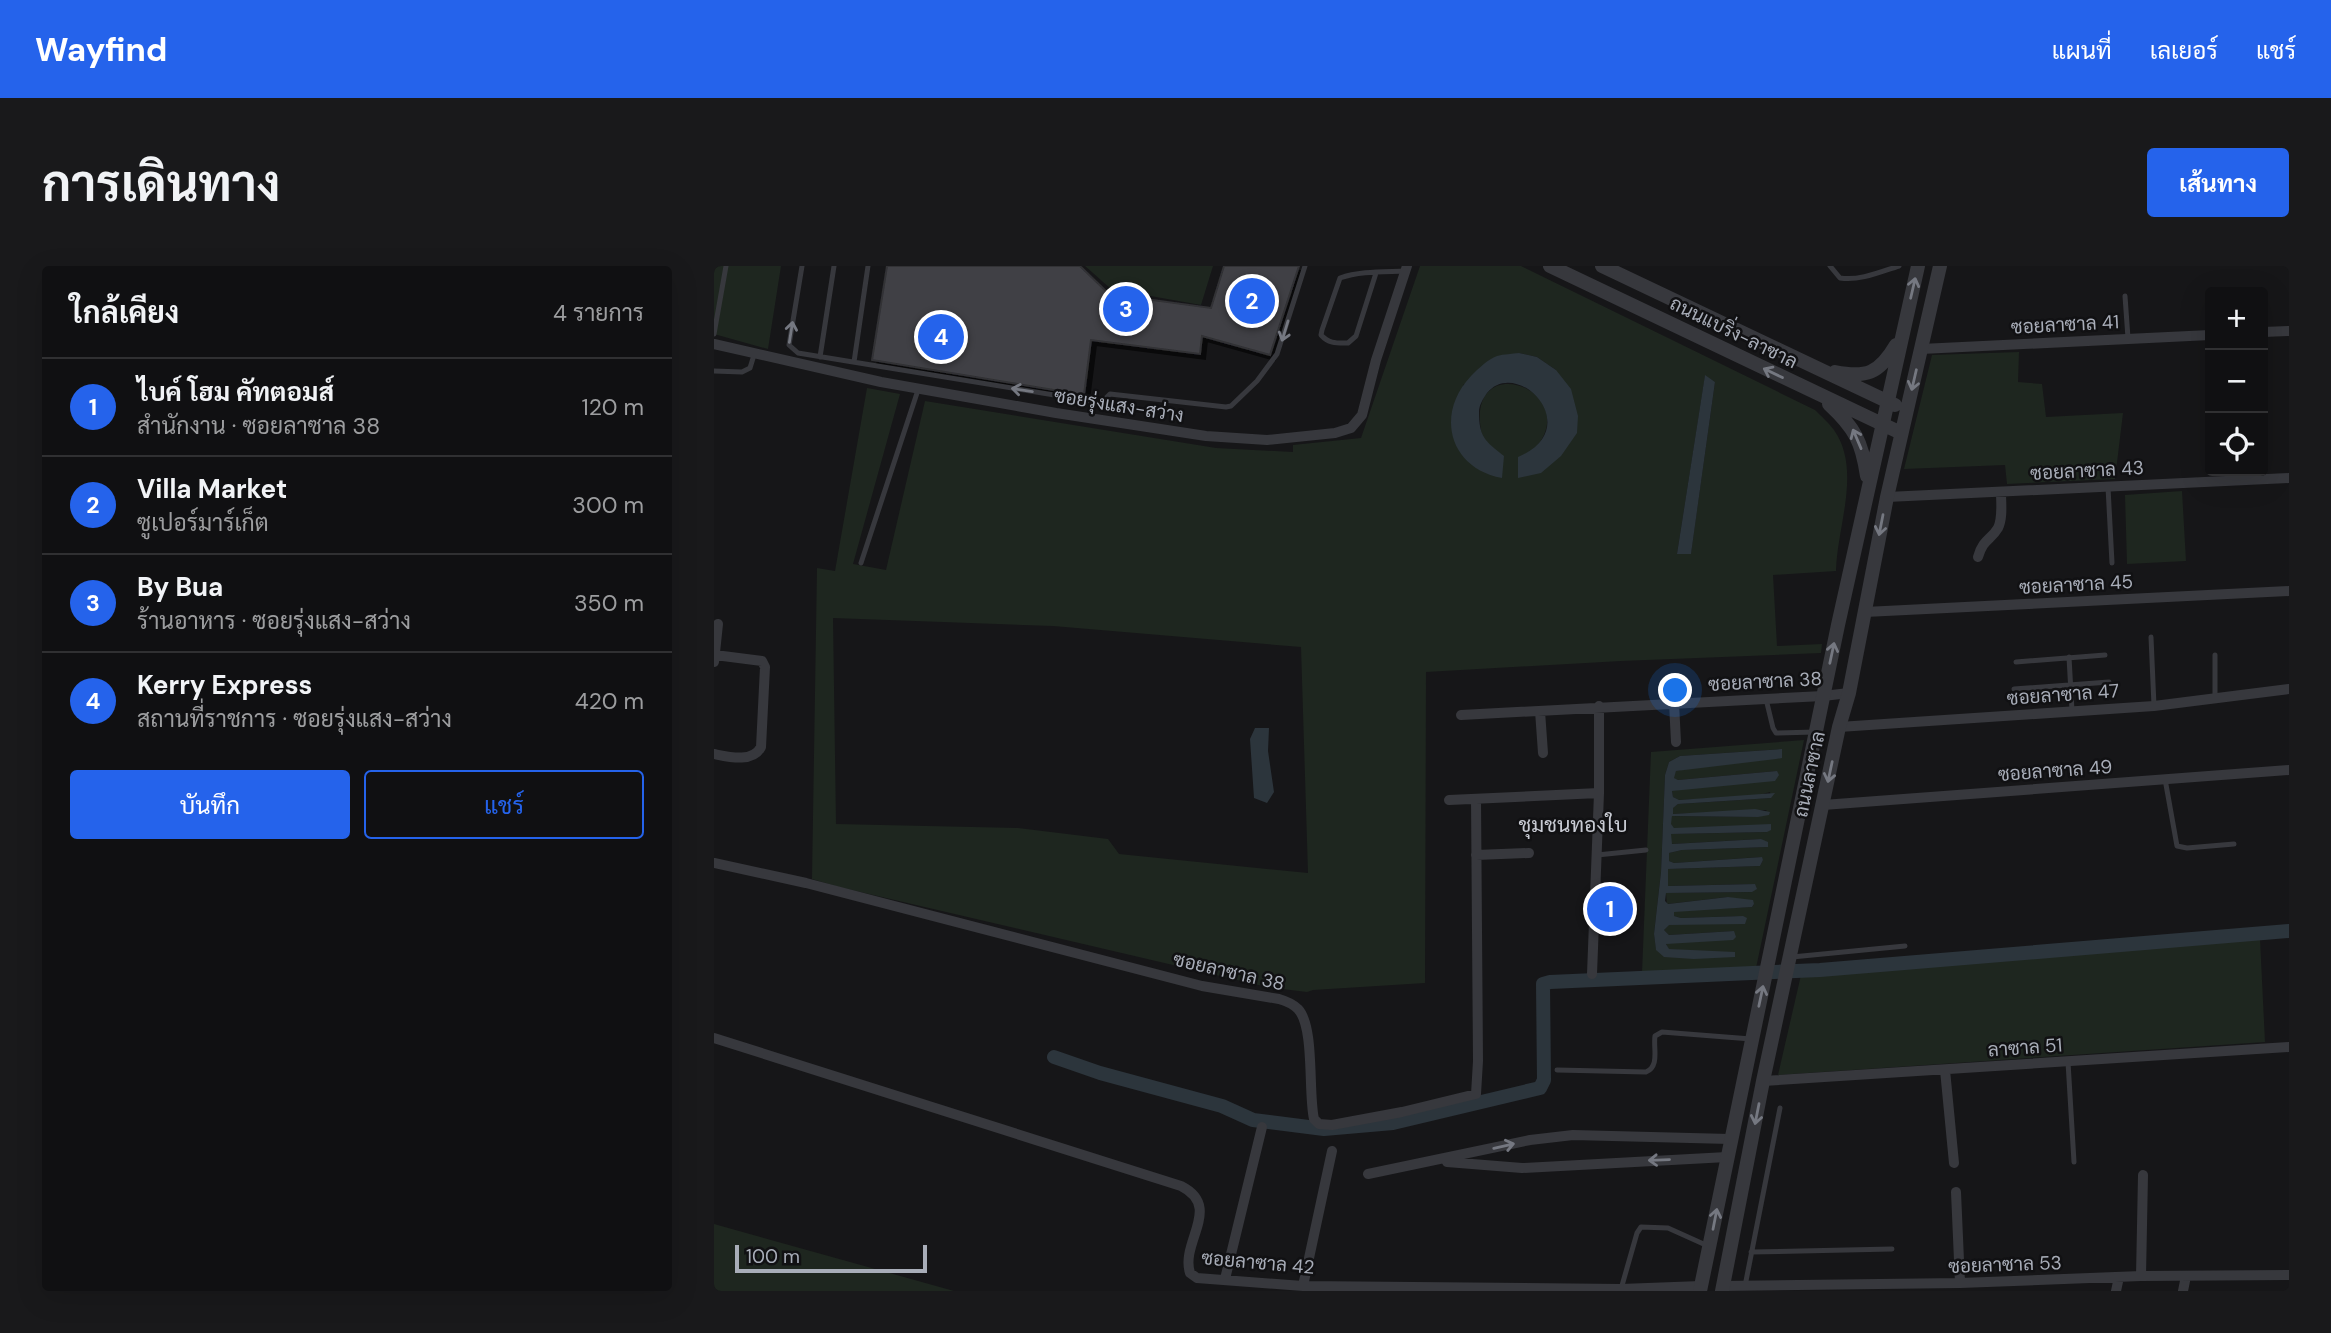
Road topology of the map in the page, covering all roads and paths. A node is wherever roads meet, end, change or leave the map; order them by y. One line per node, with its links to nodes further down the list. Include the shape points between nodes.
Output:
1 (726, 266): 18 (lane)
2 (802, 266): 24 (lane, one-way to 2, via 796,352 789,345)
3 (834, 266): 24 (lane)
4 (868, 266): 25 (lane)
5 (1305, 266): 25 (lane, one-way to 25, via 1277,354 1257,382 1231,406 1110,394 1097,402)
6 (1550, 266): 28 (street, ถนนแบริ่ง-ลาซาล, one-way to 6)
7 (1602, 266): 26 (street, ถนนแบริ่ง-ลาซาล)
8 (1830, 266): 9 (lane, via 1847,279)
9 (1899, 266)
10 (1918, 266): 15 (street, ถนนลาซาล, one-way to 10)
11 (1940, 266): 22 (street, ถนนลาซาล)
12 (1406, 268): 13 (lane); 29 (street, ซอยรุ่งแสง-สว่าง, via 1362,415 1351,428 1335,433 1267,440 1206,436)
13 (1376, 273): 13 (lane, via 1348,275 1338,281 1322,330 1325,340 1348,343 1356,336)
14 (2125, 296): 20 (lane)
15 (1906, 318): 26 (street, via 1889,356 1867,374 1840,373); 30 (street, ถนนลาซาล)
16 (2289, 331): 17 (street)
17 (2268, 332)
18 (714, 334)
19 (2205, 335): 20 (street, ซอยลาซาล 41)
20 (2129, 338): 22 (street, ซอยลาซาล 41)
21 (714, 344): 23 (street, ซอยรุ่งแสง-สว่าง)
22 (1921, 349): 31 (street, ถนนลาซาล, one-way to 31)
23 (754, 355): 27 (lane, via 750,368 743,372); 29 (street, ซอยรุ่งแสง-สว่าง)
24 (820, 357): 25 (lane)
25 (854, 362)
26 (1803, 363): 30 (street, ถนนแบริ่ง-ลาซาล)
27 (714, 372)
28 (1803, 387): 32 (street, ถนนแบริ่ง-ลาซาล); 38 (street, one-way to 28, via 1867,478 1852,426)
29 (918, 389): 41 (lane)
30 (1887, 402): 31 (street, ถนนแบริ่ง-ลาซาล); 32 (street, ถนนลาซาล)
31 (1907, 411): 33 (street, ถนนลาซาล)
32 (1882, 424): 33 (street, ถนนแบริ่ง-ลาซาล); 38 (street, ถนนลาซาล)
33 (1901, 433): 37 (street, ถนนลาซาล)
34 (2289, 478): 35 (street, ซอยลาซาล 43)
35 (2108, 487): 36 (street, ซอยลาซาล 43); 40 (lane)
36 (2001, 492): 37 (street, ซอยลาซาล 43); 39 (street, via 2000,521 1983,542)
37 (1887, 497): 43 (street, ถนนลาซาล, one-way to 43)
38 (1864, 506): 45 (street, ถนนลาซาล)
39 (1978, 557)
40 (2112, 562)
41 (861, 563)
42 (2289, 591): 43 (street, ซอยลาซาล 45)
43 (1865, 612): 46 (street, ถนนลาซาล)
44 (718, 624): 49 (street)
45 (1838, 625): 46 (street); 59 (street, ถนนลาซาล, one-way to 45)
46 (1861, 628): 58 (street, ถนนลาซาล)
47 (2151, 637): 64 (lane)
48 (2105, 654): 51 (lane)
49 (715, 655): 52 (street); 72 (street, via 762,661 765,667 758,754 750,758)
50 (2215, 655): 60 (lane)
51 (2069, 657): 53 (lane); 55 (lane)
52 (714, 662)
53 (2016, 662)
54 (2109, 682): 55 (lane)
55 (2071, 685): 56 (lane); 66 (lane)
56 (2014, 689)
57 (2289, 689): 60 (street, ซอยลาซาล 47)
58 (1849, 693): 59 (street, ซอยลาซาล 38); 68 (street, ถนนลาซาล)
59 (1823, 696): 61 (street, ซอยลาซาล 38); 69 (street, ถนนลาซาล)
60 (2215, 698): 64 (street, ซอยลาซาล 47)
61 (1766, 699): 62 (street, ซอยลาซาล 38); 69 (lane, via 1776,733)
62 (1674, 703): 63 (street, ซอยลาซาล 38); 70 (street)
63 (1599, 706): 65 (street, ซอยลาซาล 38); 75 (street)
64 (2154, 706): 66 (street, ซอยลาซาล 47)
65 (1540, 711): 67 (street, ซอยลาซาล 38); 71 (street)
66 (2072, 711): 68 (street, ซอยลาซาล 47)
67 (1461, 715)
68 (1839, 727): 78 (street, ถนนลาซาล, one-way to 78)
69 (1815, 732): 89 (street, ถนนลาซาล, one-way to 69)
70 (1676, 743)
71 (1543, 753)
72 (714, 754)
73 (2289, 770): 74 (street, ซอยลาซาล 49)
74 (2165, 779): 78 (street, ซอยลาซาล 49); 79 (lane, via 2177,846)
75 (1599, 793): 76 (street); 83 (street)
76 (1476, 799): 77 (street); 82 (street, ซอยลาซาล 38)
77 (1448, 800)
78 (1823, 805): 86 (street, ถนนลาซาล)
79 (2234, 844)
80 (1646, 850): 83 (lane)
81 (1529, 853): 82 (street)
82 (1476, 855): 84 (street, ซอยลาซาล 38, via 1476,1094 1332,1125 1314,1119 1307,1028 1291,1003 1202,986)
83 (1596, 855): 87 (street)
84 (714, 863)
85 (1905, 946): 86 (lane)
86 (1789, 957): 94 (street, ถนนลาซาล)
87 (1592, 974)
88 (714, 1038): 115 (street, ซอยลาซาล 42, via 1181,1186 1199,1201 1188,1270 1197,1278)
89 (1751, 1039): 92 (lane, via 1662,1032 1655,1036 1654,1064 1646,1072); 98 (street, ถนนลาซาล)
90 (2289, 1047): 91 (street, ลาซาล 51)
91 (2068, 1062): 93 (street, ลาซาล 51); 103 (lane)
92 (1558, 1069)
93 (1945, 1070): 94 (street, ลาซาล 51); 104 (street)
94 (1763, 1081): 122 (street, ถนนลาซาล, one-way to 122)
95 (1780, 1108): 110 (lane)
96 (1262, 1127): 115 (street)
97 (1620, 1137): 98 (street); 101 (street, one-way to 97, via 1531,1140 1573,1135); 102 (street)
98 (1730, 1139): 100 (street, ถนนลาซาล)
99 (1332, 1151): 118 (street)
100 (1727, 1157): 102 (street, one-way to 102); 108 (street, ถนนลาซาล, one-way to 100)
101 (1437, 1161): 102 (street, via 1522,1168); 105 (street)
102 (1622, 1161)
103 (2074, 1162)
104 (1954, 1163)
105 (1368, 1174)
106 (2143, 1175): 112 (street)
107 (1956, 1192): 116 (street)
108 (1710, 1247): 121 (street, ถนนลาซาล); 124 (lane, via 1668,1228 1641,1227)
109 (1892, 1249): 110 (lane)
110 (1751, 1252): 119 (lane)
111 (2289, 1275): 113 (street, ซอยลาซาล 53)
112 (2141, 1276): 113 (street, ซอยลาซาล 53); 114 (street, ซอยลาซาล 53)
113 (2186, 1276): 126 (street)
114 (2119, 1277): 117 (street, ซอยลาซาล 53); 125 (street)
115 (1226, 1279): 118 (street, ซอยลาซาล 42)
116 (1960, 1283): 117 (street, ซอยลาซาล 53); 120 (street, ซอยลาซาล 53)
117 (2057, 1285)
118 (1303, 1286): 124 (street, ซอยลาซาล 42)
119 (1745, 1286): 122 (street, ซอยลาซาล 53); 123 (street, ซอยลาซาล 53)
120 (1938, 1287): 123 (street, ซอยลาซาล 53)
121 (1701, 1288): 124 (street, ซอยลาซาล 42)
122 (1723, 1288)
123 (1868, 1288)
124 (1621, 1289)
125 (2116, 1291)
126 (2183, 1291)

